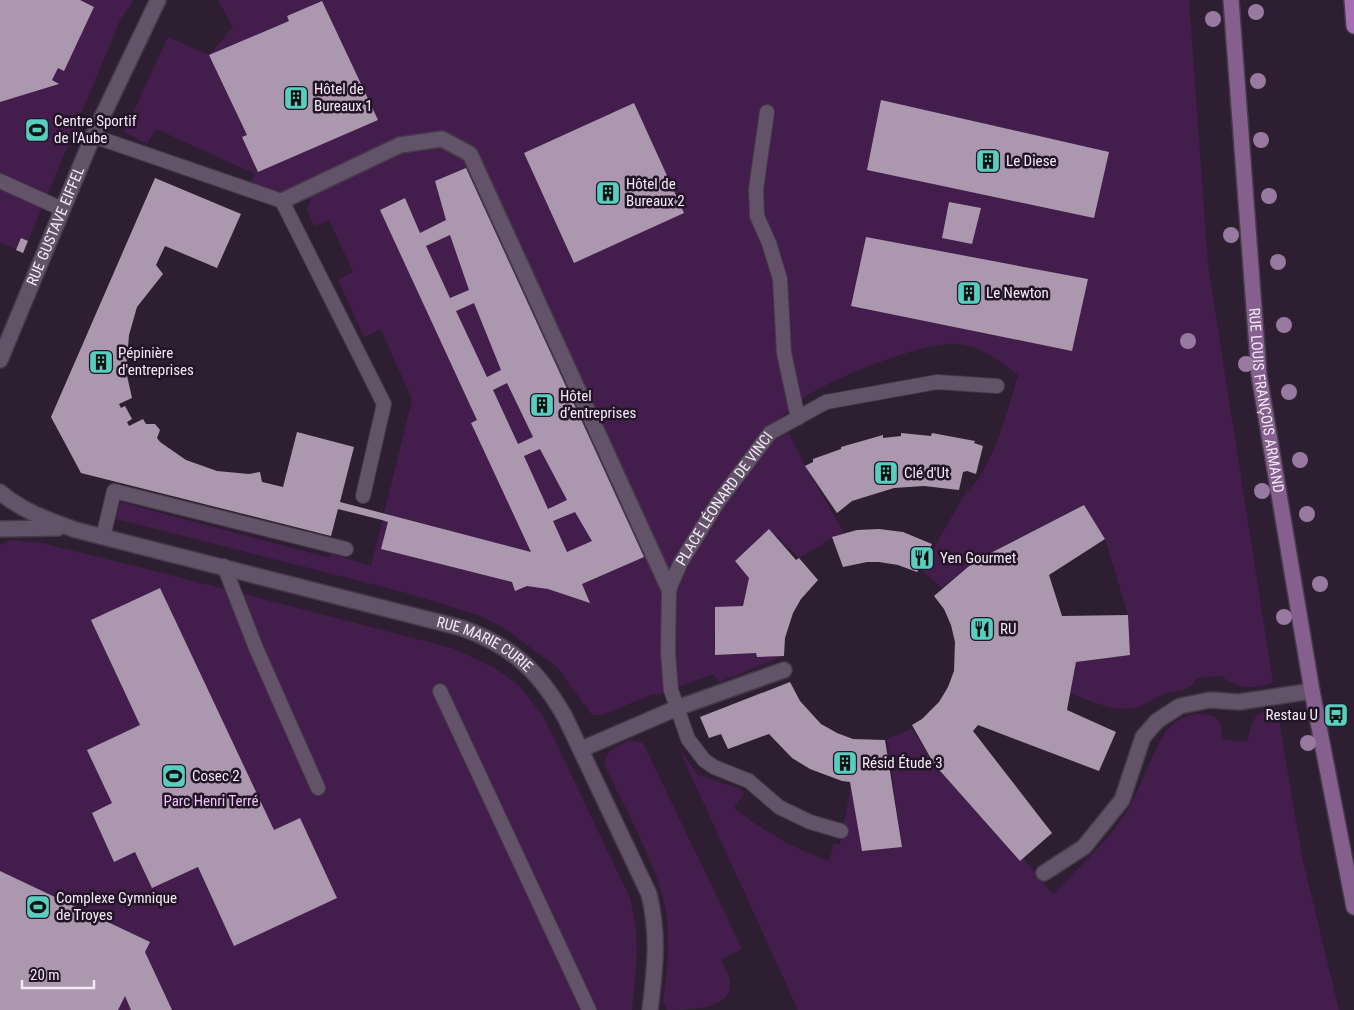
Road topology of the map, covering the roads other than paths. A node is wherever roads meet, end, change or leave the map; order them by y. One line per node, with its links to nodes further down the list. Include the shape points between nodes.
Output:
1 (158, 0): 6 (street, RUE GUSTAVE EIFFEL)
2 (1231, 0): 23 (street, RUE LOUIS FRANÇOIS ARMAND, via 1259,375)
3 (1352, 0): 4 (main road)
4 (1354, 26)
5 (767, 112): 13 (lane, via 756,189 757,216 780,279 784,353)
6 (93, 136): 8 (lane); 9 (street, RUE GUSTAVE EIFFEL)
7 (0, 181): 9 (lane)
8 (282, 201): 15 (lane, via 384,404); 21 (street, via 400,145 442,139 470,154)
9 (62, 209): 10 (street, RUE GUSTAVE EIFFEL)
10 (2, 349): 11 (street, RUE GUSTAVE EIFFEL)
11 (0, 360)
12 (997, 386): 13 (lane, PLACE LÉONARD DE VINCI, via 937,382 826,402)
13 (798, 418): 21 (lane, PLACE LÉONARD DE VINCI, via 770,434 718,502 681,562)
14 (0, 492): 17 (street, RUE MARIE CURIE, via 40,517)
15 (363, 496)
16 (0, 528): 17 (street, RUE MARIE CURIE)
17 (76, 530): 18 (street, RUE MARIE CURIE)
18 (103, 537): 19 (lane, via 114,491); 20 (street, RUE MARIE CURIE)
19 (346, 549)
20 (224, 566): 26 (street, RUE MARIE CURIE, via 462,628 485,637 502,646 536,674 553,695); 27 (lane, via 256,648)
21 (669, 589): 25 (lane, PLACE LÉONARD DE VINCI, via 668,653 671,690)
22 (784, 670): 25 (street)
23 (1312, 691): 29 (street, via 1239,702 1210,700 1180,706 1157,721 1142,738 1122,800 1084,847); 30 (street, RUE LOUIS FRANÇOIS ARMAND)
24 (440, 692): 31 (lane)
25 (677, 708): 26 (street); 28 (lane, PLACE LÉONARD DE VINCI, via 688,739 709,764 749,781 779,807 810,822)
26 (582, 749): 32 (street, RUE MARIE CURIE, via 649,894 655,917)
27 (318, 788)
28 (841, 831)
29 (1044, 873)
30 (1354, 907)
31 (589, 1010)
32 (650, 1010)

